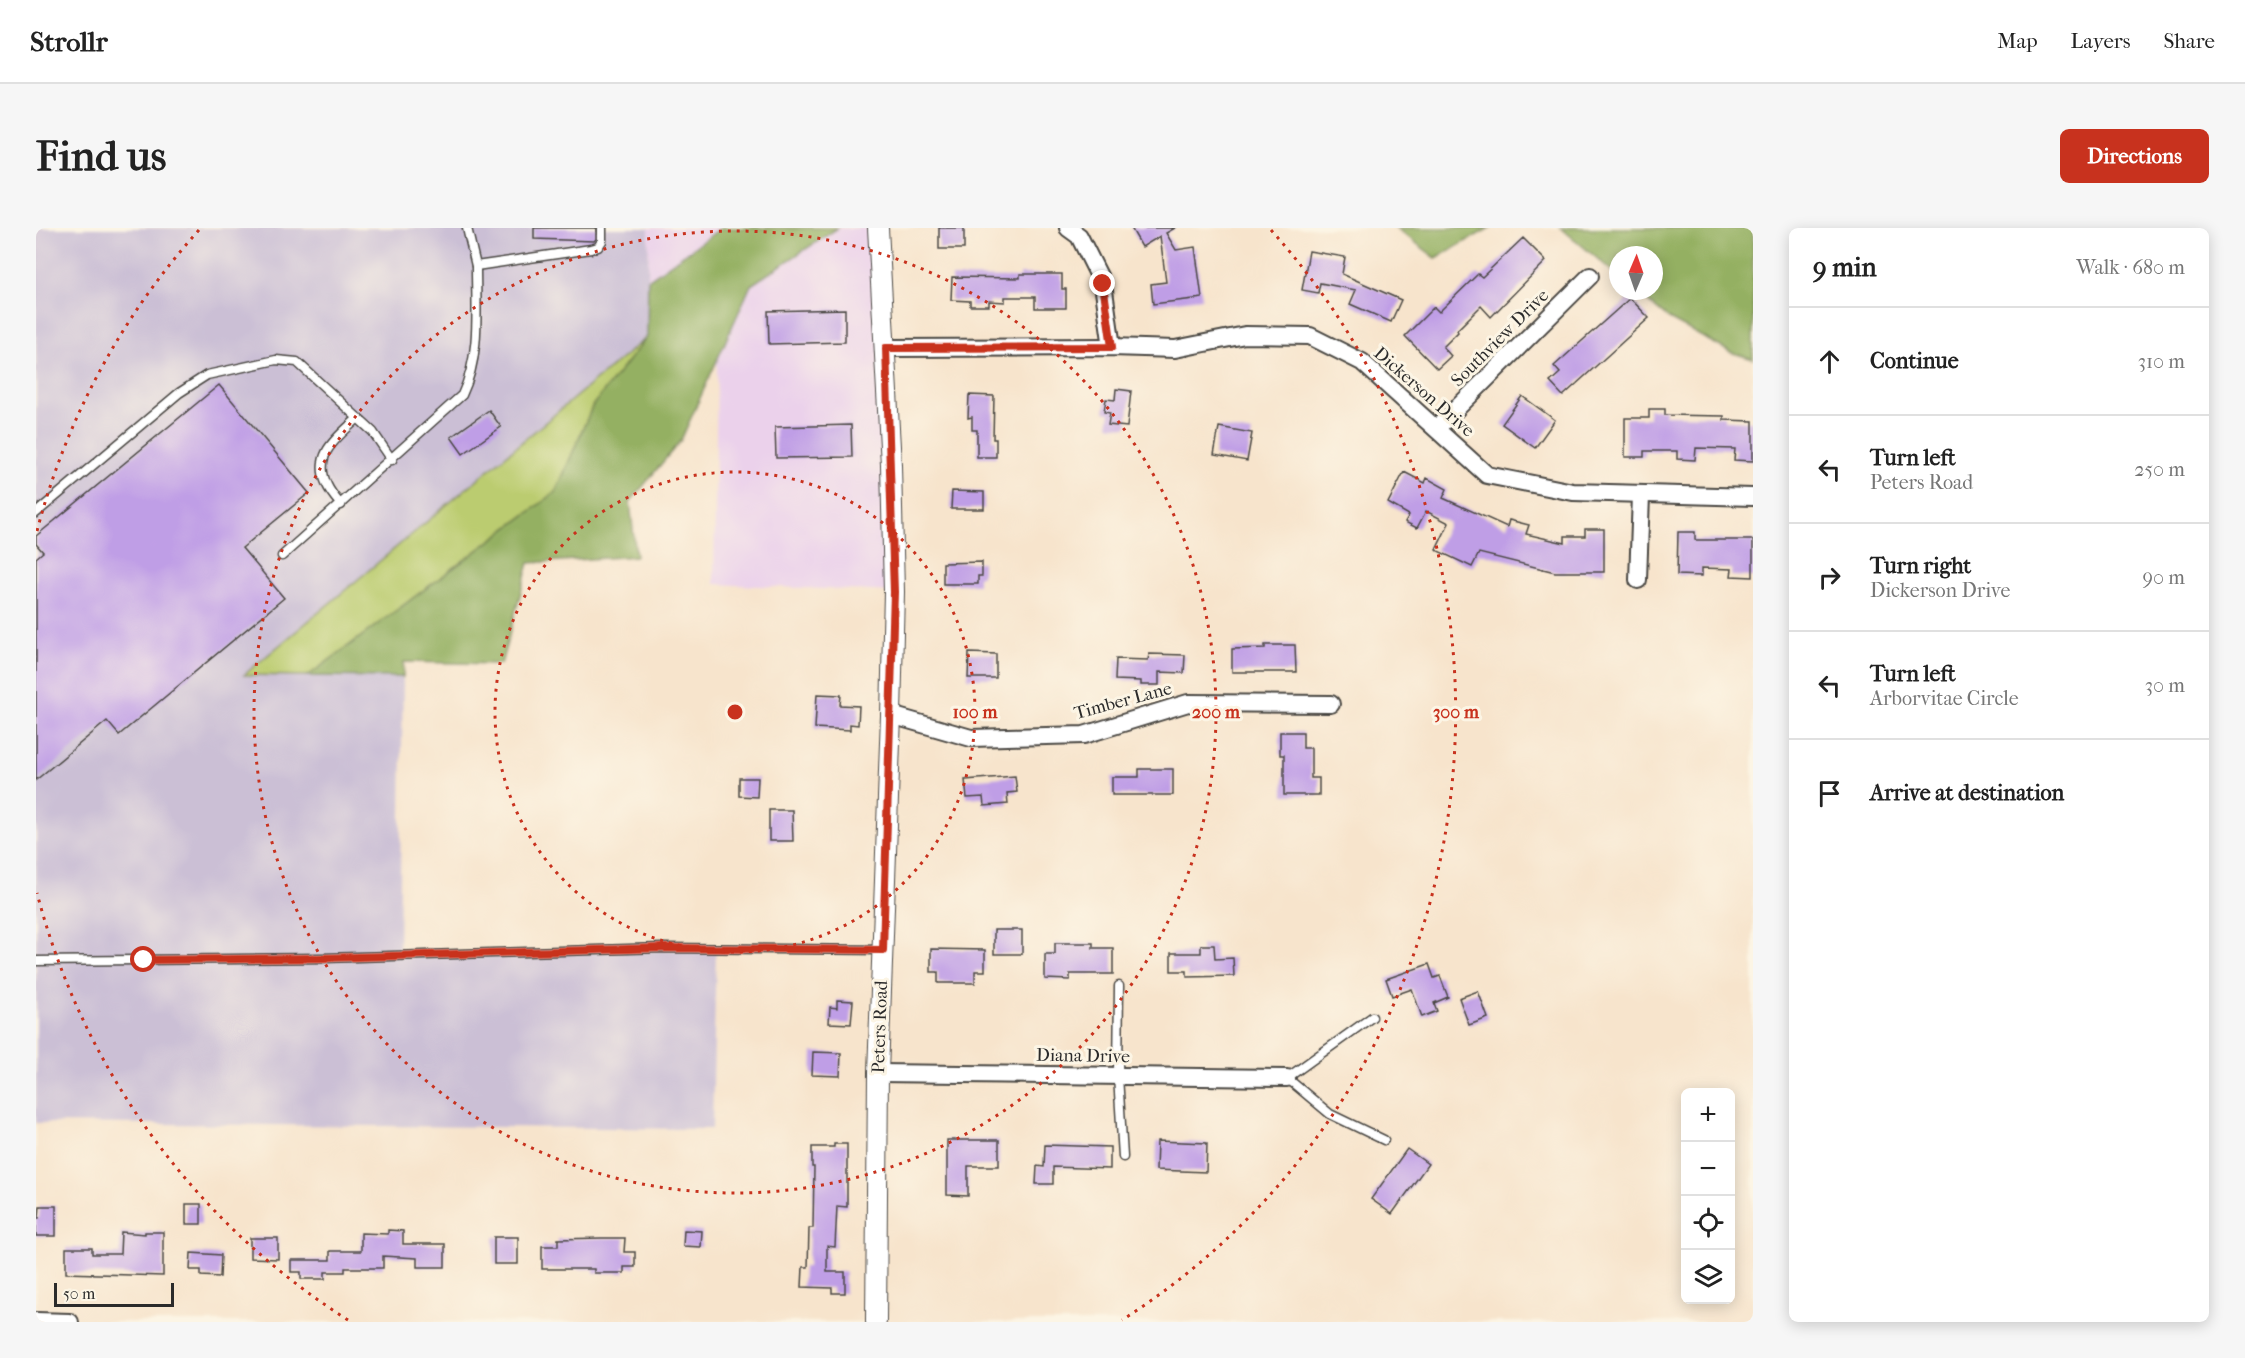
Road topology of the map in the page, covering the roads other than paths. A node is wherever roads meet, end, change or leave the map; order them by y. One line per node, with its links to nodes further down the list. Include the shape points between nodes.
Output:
1 (467, 228): 5 (lane)
2 (603, 228): 5 (lane, via 598,247)
3 (878, 228): 8 (street, Peters Road)
4 (1068, 228): 7 (street, via 1079,236 1103,284)
5 (476, 266): 11 (lane, via 476,333 470,378 462,395)
6 (1590, 276): 10 (street, Southview Drive)
7 (1112, 347): 8 (street, Dickerson Drive); 10 (street, Dickerson Drive, via 1174,349 1245,334 1310,336 1362,362)
8 (886, 348): 19 (street, Peters Road, via 894,592)
9 (358, 418): 11 (lane); 14 (lane, via 324,455 327,485); 15 (lane, via 297,362 276,360 220,371 179,393)
10 (1437, 428): 12 (street, Dickerson Drive, via 1486,475 1573,492)
11 (392, 460): 14 (lane)
12 (1641, 495): 13 (street, Dickerson Drive); 17 (street)
13 (1753, 497)
14 (341, 505): 16 (lane)
15 (36, 513)
16 (282, 556)
17 (1638, 580)
18 (1331, 704): 19 (street, Timber Lane, via 1188,703 1084,735 971,738)
19 (891, 715): 20 (street, Peters Road)
20 (883, 950): 21 (lane, via 663,948); 24 (street, Peters Road)
21 (36, 961)
22 (1119, 986): 25 (lane)
23 (1372, 1017): 26 (lane)
24 (878, 1073): 25 (street, Diana Drive); 31 (street, Peters Road)
25 (1118, 1076): 26 (street, Diana Drive); 28 (lane)
26 (1287, 1078): 27 (lane, via 1330,1114)
27 (1384, 1140)
28 (1123, 1157)
29 (36, 1321): 30 (street)
30 (70, 1322)
31 (876, 1322)

